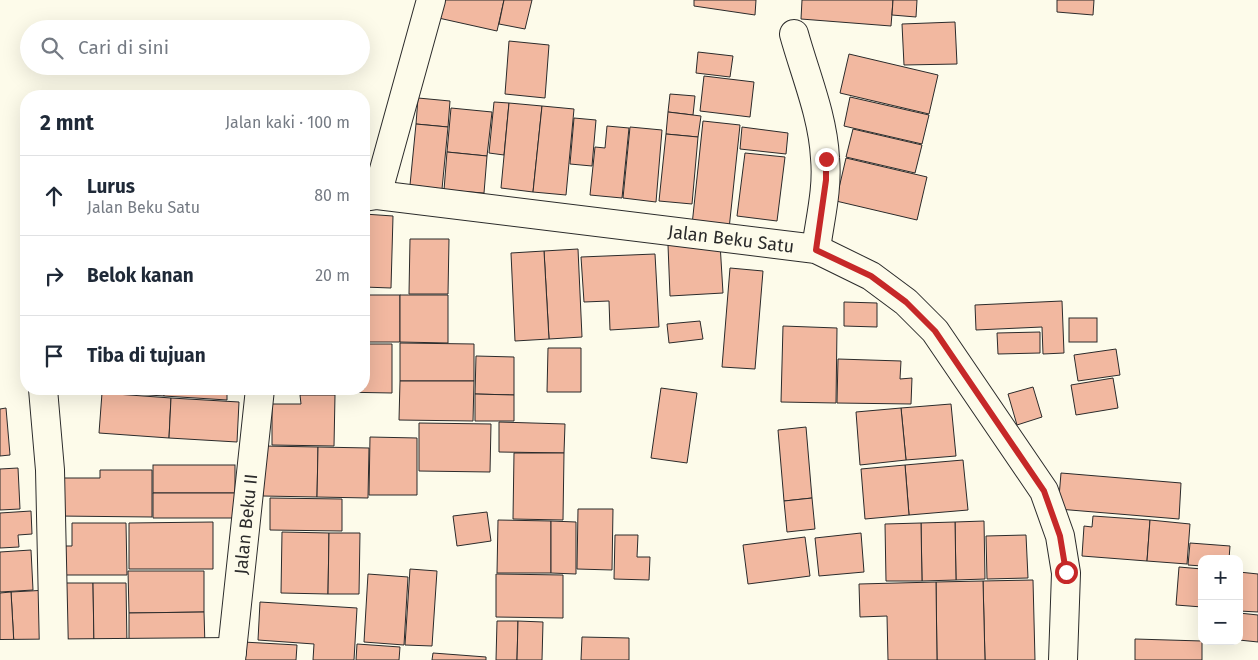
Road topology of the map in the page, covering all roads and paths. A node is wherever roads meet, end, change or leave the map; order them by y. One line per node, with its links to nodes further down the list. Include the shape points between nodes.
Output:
1 (431, 0): 3 (street)
2 (794, 34): 4 (street, via 824,138 826,180)
3 (370, 196): 4 (street, Jalan Beku Satu)
4 (816, 250): 10 (street, Jalan Beku Satu, via 871,276 906,302 935,331 1044,491 1060,536 1066,572)
5 (44, 395): 8 (street, via 50,470)
6 (259, 395): 9 (street, Jalan Beku II)
7 (0, 654): 8 (street)
8 (46, 655): 9 (street)
9 (232, 656)
10 (1063, 660)

